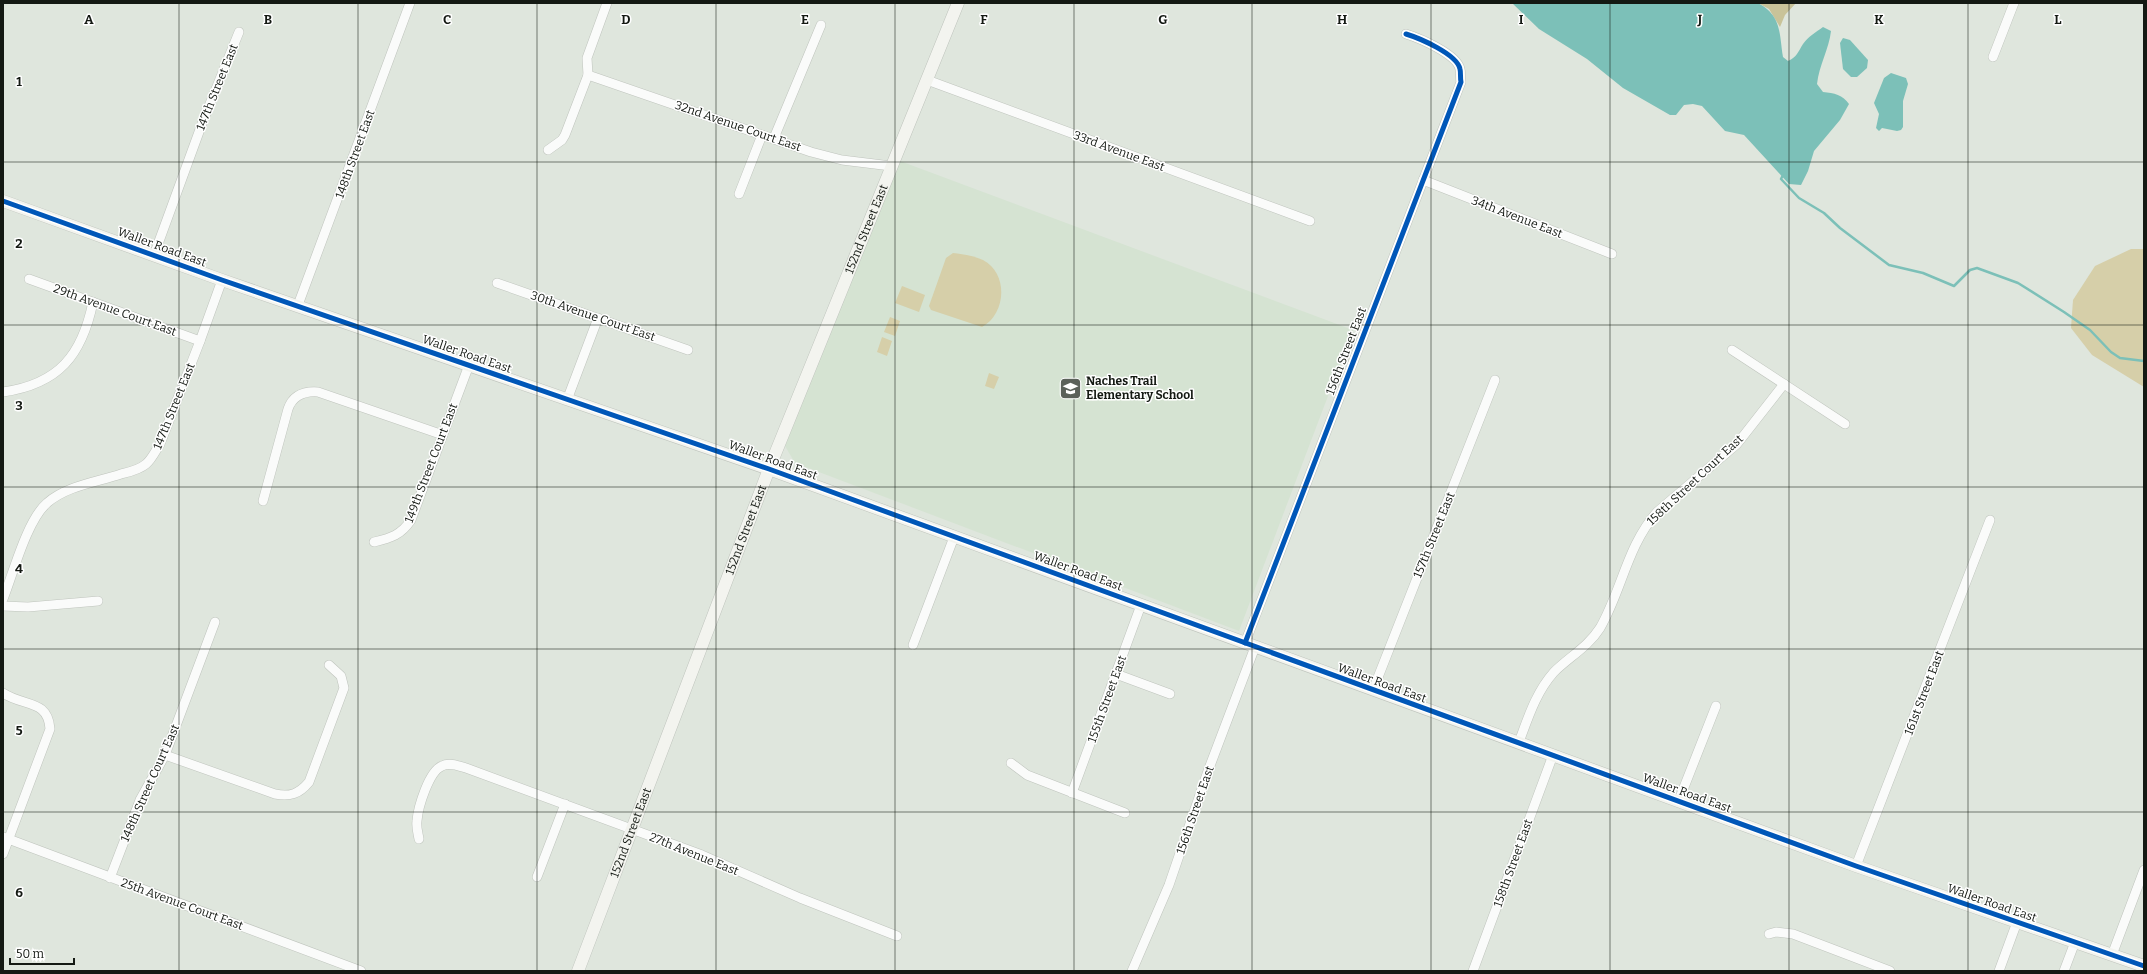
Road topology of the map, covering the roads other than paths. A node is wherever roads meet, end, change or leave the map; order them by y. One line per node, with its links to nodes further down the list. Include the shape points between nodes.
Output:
1 (410, 3): 25 (street, 148th Street East)
2 (607, 3): 9 (street, via 587,58)
3 (958, 3): 10 (street, 152nd Street East)
4 (2014, 3): 8 (street)
5 (821, 25): 12 (street)
6 (239, 32): 20 (street, 147th Street East)
7 (1406, 34): 15 (street, 156th Street East, via 1425,40 1440,49 1459,66 1460,82)
8 (1993, 57)
9 (588, 75): 11 (street, 32nd Avenue Court East); 13 (street, via 565,135)
10 (927, 80): 14 (street, 152nd Street East); 18 (street, 33rd Avenue East)
11 (762, 135): 12 (street, 32nd Avenue Court East); 16 (street)
12 (774, 138): 14 (street, 32nd Avenue Court East, via 842,160)
13 (548, 150)
14 (891, 166): 37 (street, 152nd Street East)
15 (1423, 180): 19 (street, 34th Avenue East); 48 (street, 156th Street East)
16 (739, 194)
17 (3, 201): 20 (street, Waller Road East)
18 (1310, 221)
19 (1612, 254)
20 (154, 255): 22 (street, Waller Road East)
21 (29, 279): 24 (street, 29th Avenue Court East)
22 (222, 280): 25 (street, Waller Road East); 27 (street, 147th Street East)
23 (498, 283): 26 (street, 30th Avenue Court East)
24 (93, 302): 27 (street, 29th Avenue Court East); 33 (street, via 82,339 69,361 48,377)
25 (298, 305): 30 (street, Waller Road East)
26 (598, 318): 28 (street, 30th Avenue Court East); 34 (street)
27 (200, 341): 42 (street, 147th Street East, via 160,444 147,463 135,470 65,493 48,502 31,526)
28 (688, 350)
29 (1732, 350): 32 (street)
30 (469, 366): 34 (street, Waller Road East); 36 (street, 149th Street Court East)
31 (1495, 380): 51 (street, 157th Street East)
32 (1784, 384): 35 (street); 55 (street, 158th Street Court East, via 1737,444 1646,524 1633,548 1601,626 1588,643 1547,681 1538,694)
33 (3, 392)
34 (567, 400): 37 (street, Waller Road East)
35 (1845, 424)
36 (443, 435): 38 (street, via 318,392 305,392 293,400 288,409); 41 (street, 149th Street Court East, via 411,520 405,529 393,537)
37 (769, 469): 40 (street, Waller Road East); 63 (street, 152nd Street East)
38 (263, 501)
39 (1990, 520): 67 (street, 161st Street East)
40 (954, 537): 44 (street, Waller Road East); 47 (street)
41 (374, 542)
42 (3, 599)
43 (98, 601): 45 (street, via 28,608)
44 (1141, 605): 48 (street, Waller Road East); 50 (street, 155th Street East)
45 (3, 606)
46 (215, 622): 57 (street, 148th Street Court East)
47 (913, 645)
48 (1250, 645): 51 (street, Waller Road East); 79 (street, 156th Street East, via 1169,884)
49 (328, 665): 57 (street, via 341,676 344,688 309,782 299,793 287,796 275,794)
50 (1116, 674): 53 (street); 59 (street, 155th Street East)
51 (1373, 690): 55 (street, Waller Road East)
52 (3, 692): 64 (street, via 41,709 49,719 50,729)
53 (1170, 694)
54 (1716, 706): 60 (street)
55 (1519, 742): 56 (street, Waller Road East)
56 (1553, 754): 60 (street, Waller Road East); 80 (street, 158th Street East)
57 (166, 755): 70 (street, 148th Street Court East, via 140,800)
58 (1011, 763): 59 (street, via 1027,775)
59 (1072, 793): 62 (street)
60 (1680, 800): 67 (street, Waller Road East)
61 (565, 804): 63 (street, 27th Avenue East); 65 (street, 27th Avenue East, via 466,768 443,765 432,775 418,812 416,823); 69 (street)
62 (1125, 812)
63 (632, 829): 73 (street, 27th Avenue East, via 702,855 800,898); 78 (street, 152nd Street East)
64 (6, 838): 66 (street); 70 (street, 25th Avenue Court East)
65 (419, 839)
66 (3, 854)
67 (1856, 866): 71 (street, Waller Road East)
68 (2144, 870): 75 (street)
69 (537, 877)
70 (110, 878): 77 (street, 25th Avenue Court East)
71 (2017, 922): 74 (street, Waller Road East); 82 (street)
72 (1769, 934): 81 (street, via 1793,934)
73 (897, 936)
74 (2075, 942): 75 (street, Waller Road East); 83 (street)
75 (2112, 955): 76 (street, Waller Road East)
76 (2144, 966)
77 (362, 971)
78 (578, 971)
79 (1132, 971)
80 (1473, 971)
81 (1890, 971)
82 (1998, 971)
83 (2064, 971)

